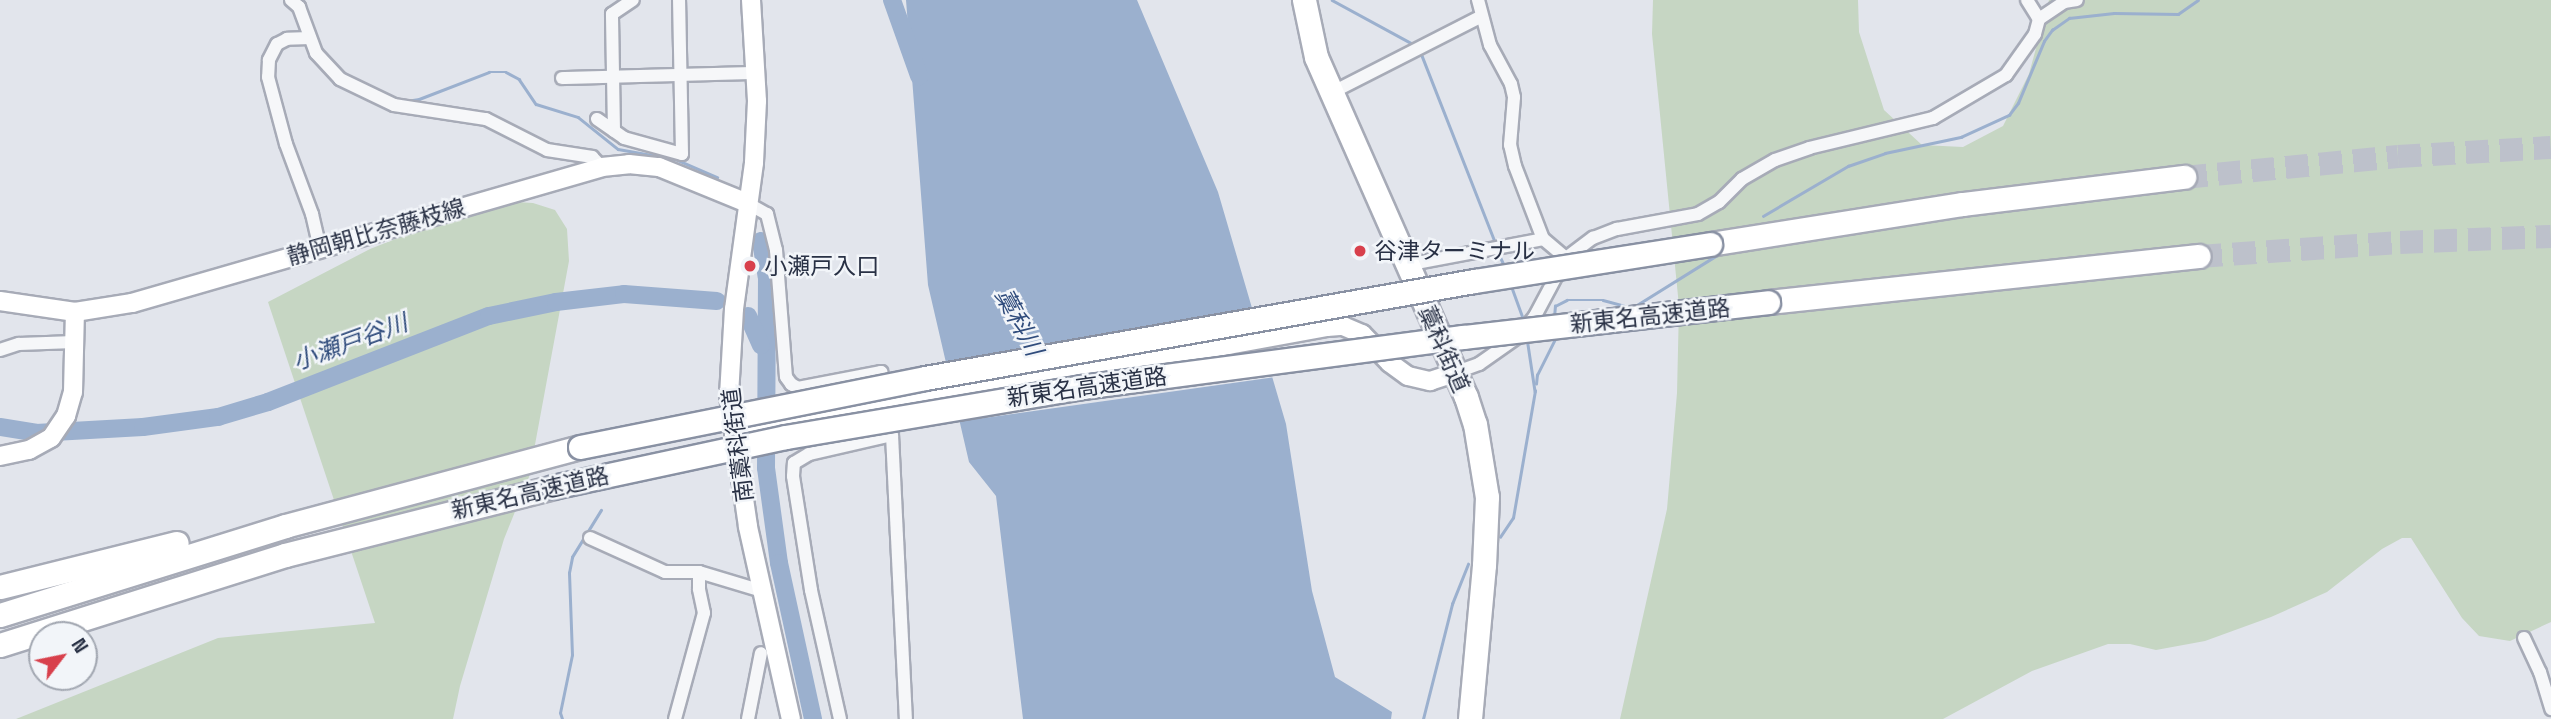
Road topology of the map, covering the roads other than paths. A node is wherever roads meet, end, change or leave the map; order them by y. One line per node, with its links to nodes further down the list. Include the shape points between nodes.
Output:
1 (291, 0): 11 (street, via 299,7)
2 (632, 0): 14 (street, via 612,13)
3 (679, 0): 13 (street)
4 (751, 0): 12 (main road, 南藁科街道)
5 (1304, 0): 16 (highway, 藁科街道, via 1316,57)
6 (1478, 0): 9 (street)
7 (2027, 0): 10 (street)
8 (2077, 0): 10 (street, via 2064,2)
9 (1480, 17): 16 (street); 22 (street, via 1511,84 1510,145)
10 (2039, 19): 25 (street, via 2035,34 2006,75 1933,118 1775,160 1698,214 1617,229 1593,238)
11 (310, 38): 19 (street, via 316,53 340,79 380,100 410,109 472,114 547,150 592,157); 23 (street, via 277,44 268,77)
12 (755, 72): 13 (street); 21 (main road, 南藁科街道, via 754,163)
13 (681, 75): 14 (street); 18 (street, via 682,154)
14 (613, 77): 15 (street); 18 (street)
15 (562, 78)
16 (1331, 93): 26 (highway, 藁科街道)
17 (597, 119): 18 (street)
18 (614, 131)
19 (602, 167): 21 (main road, 静岡朝比奈藤枝線, via 659,167); 23 (main road, 静岡朝比奈藤枝線)
20 (2184, 177): 36 (highway, 新東名高速道路, bridge, via 1963,204 1474,281 925,378 580,447)
21 (747, 203): 32 (street, via 767,214 776,250 786,377 798,388 881,372); 33 (main road, 南藁科街道, via 729,396)
22 (1543, 239): 25 (street); 26 (street)
23 (320, 248): 28 (main road, 静岡朝比奈藤枝線, via 132,303)
24 (2199, 256): 43 (highway, 新東名高速道路, bridge, via 1463,337 1083,387 799,435 553,487 285,555)
25 (1566, 258): 31 (street, via 1519,336 1479,364)
26 (1406, 265): 31 (highway, 藁科街道)
27 (0, 301): 28 (main road, 静岡朝比奈藤枝線)
28 (75, 312): 29 (main road)
29 (74, 342): 30 (street, via 19,344); 35 (main road, via 73,393 66,416 51,438 29,450)
30 (0, 350)
31 (1454, 373): 32 (main road, via 1430,381 1408,376 1362,334 1343,326); 51 (highway, 藁科街道, via 1475,425 1487,497)
32 (887, 407): 33 (main road); 34 (street)
33 (734, 435): 40 (main road, 南藁科街道)
34 (892, 435): 49 (street, via 809,454 793,463 811,590); 50 (street)
35 (0, 456)
36 (479, 472): 39 (highway, via 294,511); 41 (highway, 新東名高速道路, via 285,526)
37 (590, 538): 38 (street, via 665,572)
38 (699, 572): 40 (street); 46 (street, via 704,613)
39 (0, 587)
40 (762, 591): 48 (main road, 南藁科街道)
41 (0, 615)
42 (2524, 638): 45 (street)
43 (0, 645)
44 (761, 653): 47 (street)
45 (2551, 709)
46 (676, 719)
47 (748, 719)
48 (791, 719)
49 (840, 719)
50 (906, 719)
51 (1470, 719)

